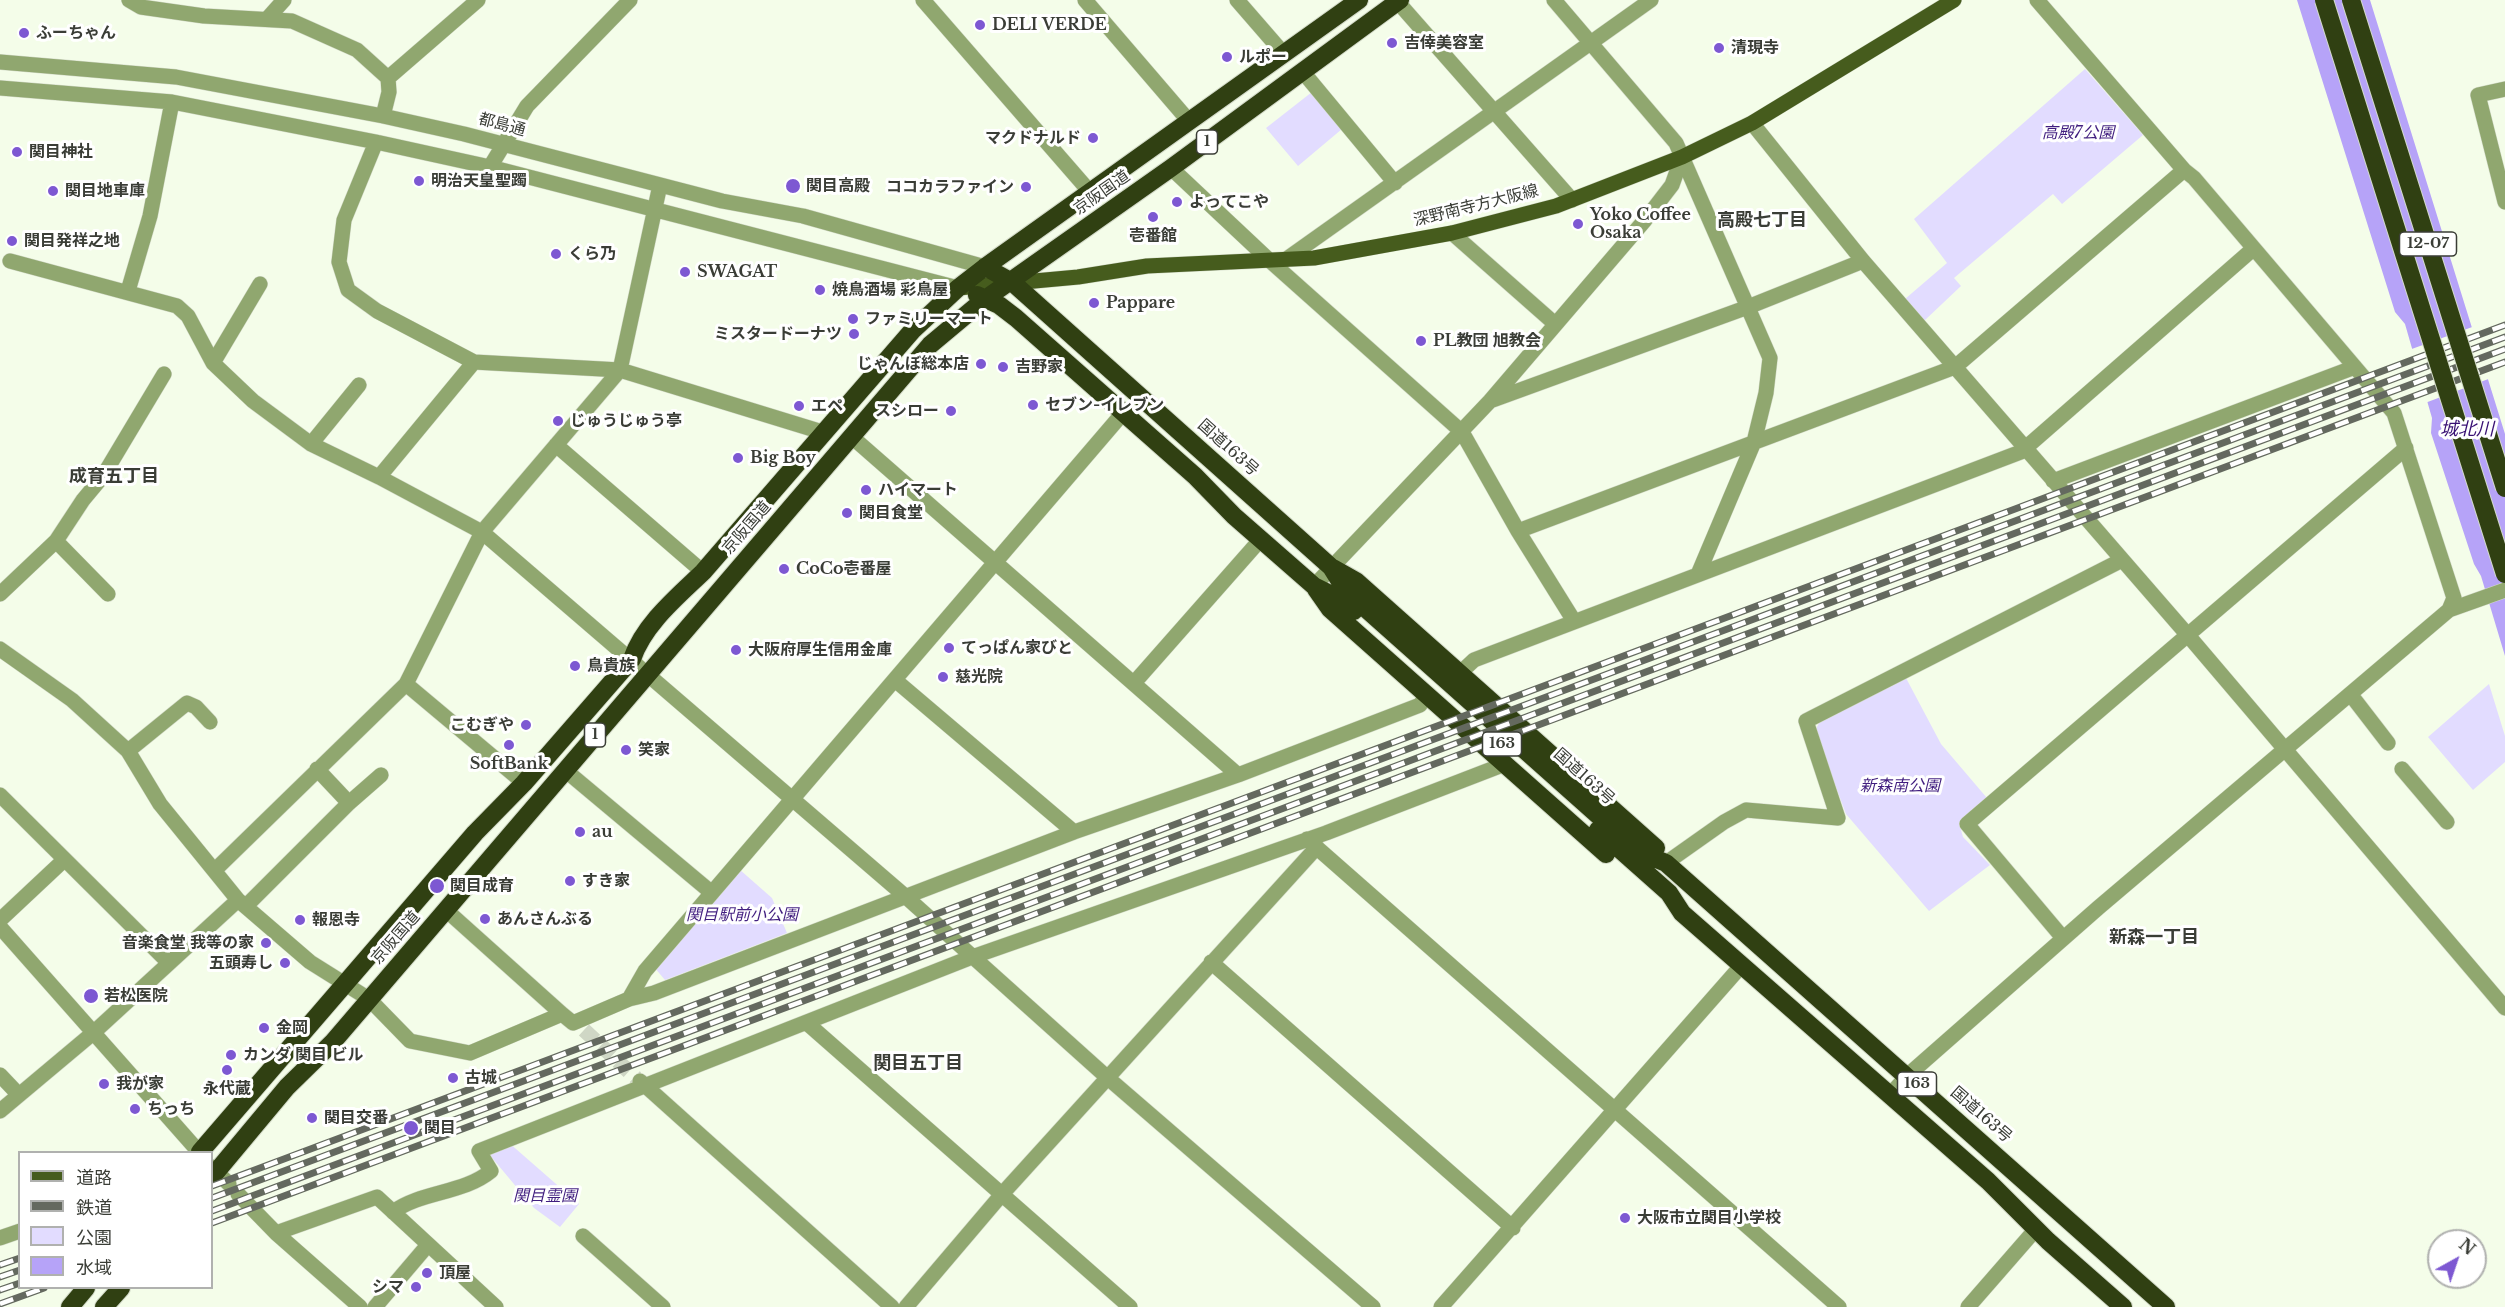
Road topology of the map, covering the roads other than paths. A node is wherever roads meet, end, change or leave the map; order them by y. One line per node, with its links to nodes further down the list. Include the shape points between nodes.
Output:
1 (129, 0): 16 (street, via 141,7 204,16)
2 (284, 0): 16 (street)
3 (478, 0): 21 (street)
4 (630, 0): 30 (street, via 527,106)
5 (923, 0): 37 (street)
6 (1085, 0): 27 (street)
7 (1237, 0): 18 (street)
8 (1359, 0): 18 (highway, 京阪国道 / 1)
9 (1554, 0): 17 (street)
10 (1651, 0): 17 (street)
11 (1954, 0): 28 (main road, 深野南寺方大阪線)
12 (2037, 0): 34 (street)
13 (2324, 0): 84 (highway, bridge)
14 (2351, 0): 74 (highway, 12-07, bridge)
15 (1398, 1): 20 (highway, 京阪国道 / 1); 25 (street)
16 (267, 19): 21 (street, via 292,21 357,50)
17 (1591, 43): 25 (street); 31 (street, via 1676,143)
18 (1283, 53): 27 (highway, 京阪国道 / 1)
19 (0, 62): 26 (street, 都島通, via 176,77)
20 (1303, 72): 33 (highway, 京阪国道 / 1); 35 (street)
21 (388, 78): 26 (street)
22 (0, 88): 24 (street)
23 (2505, 89): 39 (street, via 2478,95)
24 (172, 102): 29 (street); 51 (street, via 150,216)
25 (1494, 113): 35 (street); 38 (street)
26 (383, 116): 30 (street, 都島通)
27 (1188, 120): 37 (highway, 京阪国道 / 1)
28 (1752, 123): 31 (main road, 深野南寺方大阪線); 46 (street)
29 (376, 142): 32 (street); 55 (street, via 344,220 339,262 342,278 348,290 377,312)
30 (503, 145): 32 (street); 36 (street, 都島通)
31 (1682, 157): 38 (main road, 深野南寺方大阪線); 53 (street); 54 (street, via 1672,185)
32 (490, 167): 40 (street)
33 (1171, 168): 43 (street); 48 (highway, 京阪国道 / 1)
34 (2184, 170): 42 (street); 57 (street)
35 (1395, 183): 44 (street)
36 (660, 184): 40 (street); 47 (street, 都島通, via 722,201 804,216)
37 (1089, 192): 47 (highway, 京阪国道 / 1)
38 (1572, 200): 41 (main road, 深野南寺方大阪線)
39 (2505, 202)
40 (655, 210): 50 (street); 59 (street)
41 (1452, 233): 44 (main road, 深野南寺方大阪線); 54 (street)
42 (2253, 249): 58 (street); 71 (street)
43 (1269, 260): 44 (main road, 深野南寺方大阪線); 48 (main road, 深野南寺方大阪線, via 1147,266); 65 (street)
44 (1285, 260)
45 (10, 261): 51 (street)
46 (1863, 261): 53 (street); 57 (street)
47 (985, 267): 48 (highway, 国道163号 / 163); 50 (highway, 京阪国道 / 1)
48 (1012, 282): 50 (main road, 深野南寺方大阪線); 52 (highway, 京阪国道 / 1); 81 (highway, 国道163号 / 163)
49 (260, 284): 56 (street)
50 (958, 288): 52 (highway, 国道163号 / 163); 64 (highway, 京阪国道 / 1, via 912,331)
51 (128, 291): 56 (street, via 177,306 188,316)
52 (986, 299): 63 (highway, 国道163号 / 163, via 1016,318); 66 (highway, 京阪国道 / 1, via 930,345)
53 (1748, 307): 62 (street); 67 (street, via 1770,358)
54 (1554, 323): 62 (street)
55 (474, 362): 59 (street); 72 (street)
56 (213, 363): 68 (street, via 253,401)
57 (1955, 367): 67 (street); 71 (street)
58 (2355, 367): 70 (street, via 2394,413); 73 (street)
59 (620, 370): 64 (street); 69 (street)
60 (164, 374): 78 (street, via 103,476)
61 (359, 385): 68 (street)
62 (1490, 401): 65 (street)
63 (1123, 413): 77 (highway, 国道163号 / 163); 80 (street)
64 (822, 432): 82 (highway, 京阪国道 / 1)
65 (1462, 432): 75 (street); 81 (street)
66 (852, 437): 80 (street); 94 (highway, 京阪国道 / 1)
67 (1754, 442): 75 (street); 83 (street)
68 (311, 444): 72 (street)
69 (556, 445): 76 (street); 82 (street)
70 (2406, 448): 89 (street, via 2454,598); 91 (street)
71 (2026, 450): 73 (street); 83 (street)
72 (379, 477): 76 (street)
73 (2053, 481): 79 (street)
74 (2505, 488)
75 (1518, 531): 90 (street)
76 (482, 532): 93 (street); 98 (street)
77 (1260, 539): 85 (highway, 国道163号 / 163); 97 (street)
78 (56, 541): 87 (street); 88 (street)
79 (2122, 560): 91 (street); 119 (street, via 1806,721 1838,818 1746,810)
80 (995, 561): 96 (street); 97 (street)
81 (1331, 567): 85 (street); 95 (highway, 163, via 1356,580); 119 (highway, 国道163号 / 163, via 1346,591 1601,817 1649,856)
82 (703, 572): 93 (highway, 京阪国道 / 1, via 637,644)
83 (1699, 572): 90 (street)
84 (2505, 574)
85 (1314, 586): 99 (highway, 163, via 1330,609); 125 (highway, 国道163号 / 163, via 1340,598 1669,893)
86 (2505, 590): 89 (street)
87 (0, 594)
88 (108, 594)
89 (2449, 610): 100 (street)
90 (1574, 621): 95 (street, via 1474,660)
91 (2188, 636): 104 (street); 128 (street, via 1967,824)
92 (0, 649): 103 (street, via 72,700)
93 (632, 659): 94 (street); 111 (highway, 京阪国道 / 1)
94 (648, 673): 108 (highway, 京阪国道 / 1); 113 (street)
95 (1459, 674): 119 (highway, 163, via 1656,848)
96 (894, 680): 113 (street); 116 (street)
97 (1134, 683): 110 (street)
98 (406, 684): 107 (street); 111 (street)
99 (1427, 694): 105 (highway, 163); 110 (street, via 1420,705)
100 (2350, 695): 102 (street); 104 (street)
101 (210, 722): 103 (street, via 187,703)
102 (2388, 743)
103 (128, 751): 120 (street, via 160,804)
104 (2286, 751): 128 (street); 136 (street)
105 (1505, 764): 117 (street); 125 (highway, 163, via 1661,903)
106 (2402, 769): 115 (street)
107 (317, 770): 114 (street); 120 (street)
108 (565, 770): 121 (street); 124 (highway, 京阪国道 / 1)
109 (381, 775): 114 (street)
110 (1238, 775): 116 (street)
111 (524, 783): 133 (highway, 京阪国道 / 1, via 475,833)
112 (0, 795): 118 (street)
113 (792, 800): 121 (street); 122 (street)
114 (349, 803): 123 (street)
115 (2447, 822)
116 (1074, 832): 122 (street)
117 (1312, 843): 129 (street); 130 (street); 146 (street)
118 (64, 860): 126 (street); 131 (street)
119 (1666, 863): 141 (highway, 国道163号 / 163)
120 (216, 869): 123 (street)
121 (712, 893): 135 (street, via 645,970)
122 (905, 896): 129 (street); 135 (street, via 654,993)
123 (242, 903): 131 (street); 133 (street, via 310,962)
124 (446, 910): 134 (highway, 京阪国道 / 1); 137 (street)
125 (1682, 913): 132 (highway, 国道163号 / 163)
126 (0, 920)
127 (0, 927): 139 (street)
128 (2063, 938): 141 (street)
129 (972, 957): 138 (street); 142 (street)
130 (1211, 962): 142 (street); 153 (street)
131 (169, 963): 139 (street)
132 (1742, 964): 145 (highway, 国道163号 / 163); 146 (street)
133 (345, 984): 134 (street); 149 (highway, 京阪国道 / 1)
134 (369, 999): 137 (street, via 410,1041 470,1053); 150 (highway, 京阪国道 / 1, via 288,1087)
135 (628, 999): 137 (street)
136 (2505, 1008)
137 (573, 1022)
138 (808, 1024): 143 (street); 151 (street)
139 (93, 1033): 144 (street); 148 (street)
140 (0, 1075): 144 (street)
141 (1907, 1076): 145 (street); 176 (highway, 国道163号 / 163)
142 (1109, 1079): 151 (street); 171 (street)
143 (640, 1081): 152 (street, via 479,1151 491,1172 479,1181 405,1204); 168 (street)
144 (19, 1095): 147 (street)
145 (1889, 1095): 154 (highway, 国道163号 / 163, via 1988,1181)
146 (1614, 1108): 153 (street); 173 (street)
147 (0, 1111)
148 (199, 1151)
149 (201, 1151)
150 (221, 1179): 156 (street)
151 (1003, 1193): 169 (street); 170 (street)
152 (393, 1212): 156 (street, via 377,1197); 159 (street)
153 (1513, 1227): 172 (street)
154 (2036, 1229): 174 (street); 175 (highway, 国道163号 / 163)
155 (18, 1232): 158 (street)
156 (276, 1233): 164 (street)
157 (583, 1236): 167 (street)
158 (0, 1238)
159 (427, 1246): 165 (street); 166 (street)
160 (84, 1289): 162 (highway)
161 (119, 1289): 163 (highway)
162 (70, 1307)
163 (104, 1307)
164 (360, 1307)
165 (375, 1307)
166 (496, 1307)
167 (663, 1307)
168 (892, 1307)
169 (906, 1307)
170 (1130, 1307)
171 (1373, 1307)
172 (1441, 1307)
173 (1839, 1307)
174 (1968, 1307)
175 (2123, 1307)
176 (2166, 1307)

